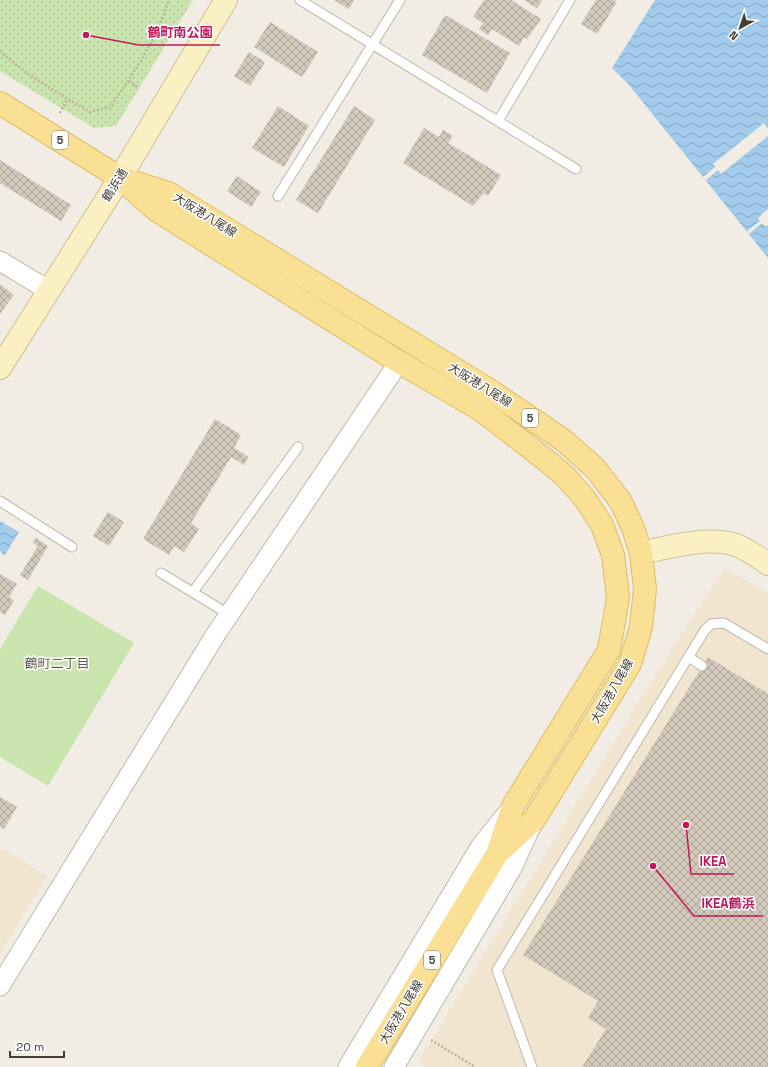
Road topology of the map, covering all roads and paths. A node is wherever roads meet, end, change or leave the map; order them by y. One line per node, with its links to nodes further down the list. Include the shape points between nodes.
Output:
1 (169, 0): 8 (path, via 162,20)
2 (226, 0): 15 (street, 鶴浜通)
3 (300, 0): 6 (lane)
4 (400, 0): 6 (lane)
5 (570, 0): 13 (lane)
6 (372, 44): 13 (lane); 16 (lane)
7 (0, 52): 10 (path)
8 (129, 81): 9 (path); 10 (path, via 110,107 90,112)
9 (139, 88)
10 (67, 99): 12 (path)
11 (0, 102): 15 (main road, 大阪港八尾線 / 5)
12 (60, 113)
13 (498, 121): 14 (lane)
14 (576, 169)
15 (120, 178): 18 (street, 鶴浜通); 19 (main road, 大阪港八尾線 / 5, via 156,210); 24 (main road, 大阪港八尾線 / 5, via 168,193 487,389 564,440 595,468 621,502)
16 (278, 196)
17 (0, 261): 18 (street)
18 (48, 290): 20 (street, 鶴浜通)
19 (399, 362): 28 (street); 32 (main road, 大阪港八尾線 / 5, via 481,410 566,478 602,525 613,555 618,598 610,650)
20 (0, 368)
21 (298, 447): 27 (lane)
22 (0, 501): 23 (lane)
23 (72, 547)
24 (641, 554): 25 (street, via 677,546 721,543 735,545); 33 (main road, 大阪港八尾線 / 5, via 645,589 641,627 630,664)
25 (768, 564)
26 (161, 573): 27 (lane)
27 (193, 592): 28 (lane)
28 (230, 615): 35 (street)
29 (768, 649): 30 (lane, via 724,623 716,622 705,630)
30 (689, 657): 31 (lane); 41 (lane, via 497,970)
31 (702, 666)
32 (513, 806): 34 (main road, 大阪港八尾線 / 5); 37 (street, via 481,846)
33 (534, 820): 34 (main road, 大阪港八尾線 / 5); 39 (street, via 512,868)
34 (497, 854): 38 (main road, 大阪港八尾線 / 5)
35 (0, 986)
36 (426, 1037): 40 (path)
37 (348, 1067)
38 (367, 1067)
39 (394, 1067)
40 (475, 1067)
41 (532, 1067)

